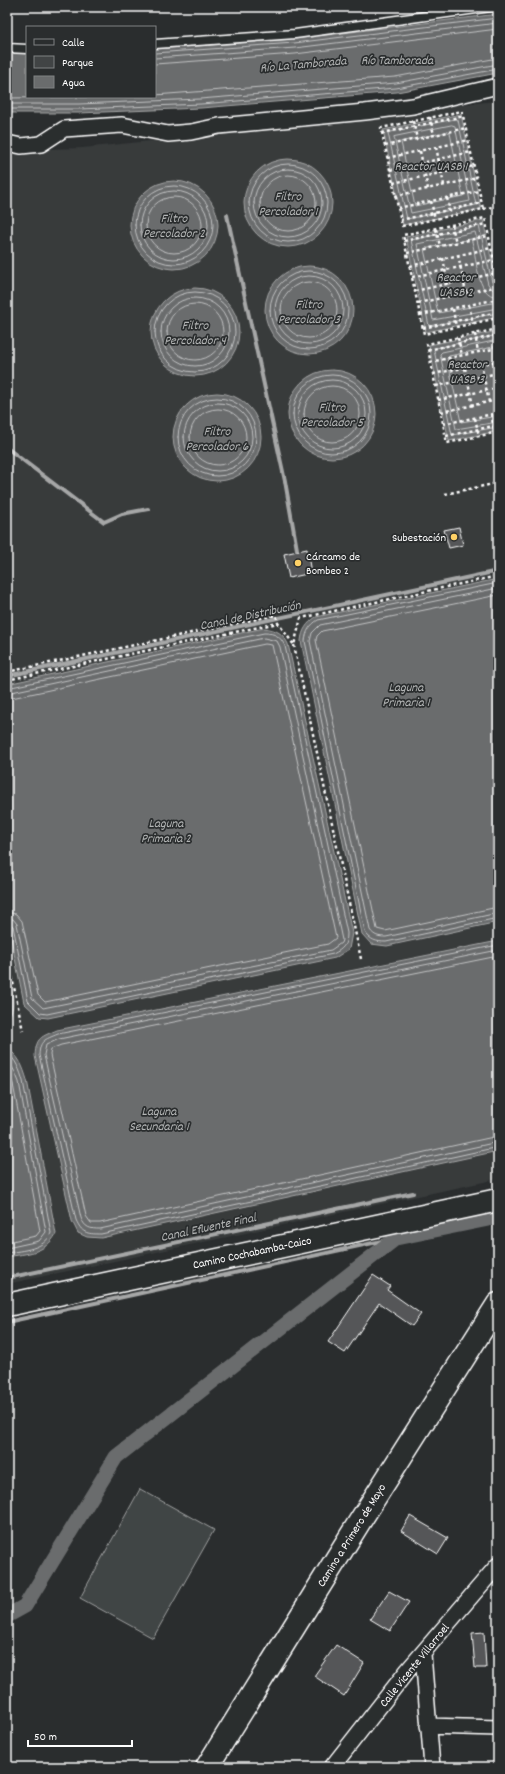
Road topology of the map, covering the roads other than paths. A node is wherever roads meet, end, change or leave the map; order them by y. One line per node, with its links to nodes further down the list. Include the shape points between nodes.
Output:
1 (491, 7): 2 (lane, via 295,34)
2 (156, 44)
3 (7, 48): 4 (lane)
4 (26, 49)
5 (498, 86): 6 (street, via 413,106 364,112 219,126 168,134 122,125 64,129 41,144 21,146)
6 (7, 143)
7 (498, 1200): 9 (main road, Camino Cochabamba-Caico)
8 (498, 1304): 14 (main road, Camino a Primero de Mayo)
9 (7, 1305)
10 (498, 1565): 11 (street, Calle Vicente Villarroel)
11 (422, 1654): 12 (street); 15 (street, Calle Vicente Villarroel)
12 (428, 1726): 13 (street); 16 (street)
13 (498, 1728)
14 (207, 1767)
15 (332, 1767)
16 (432, 1767)

